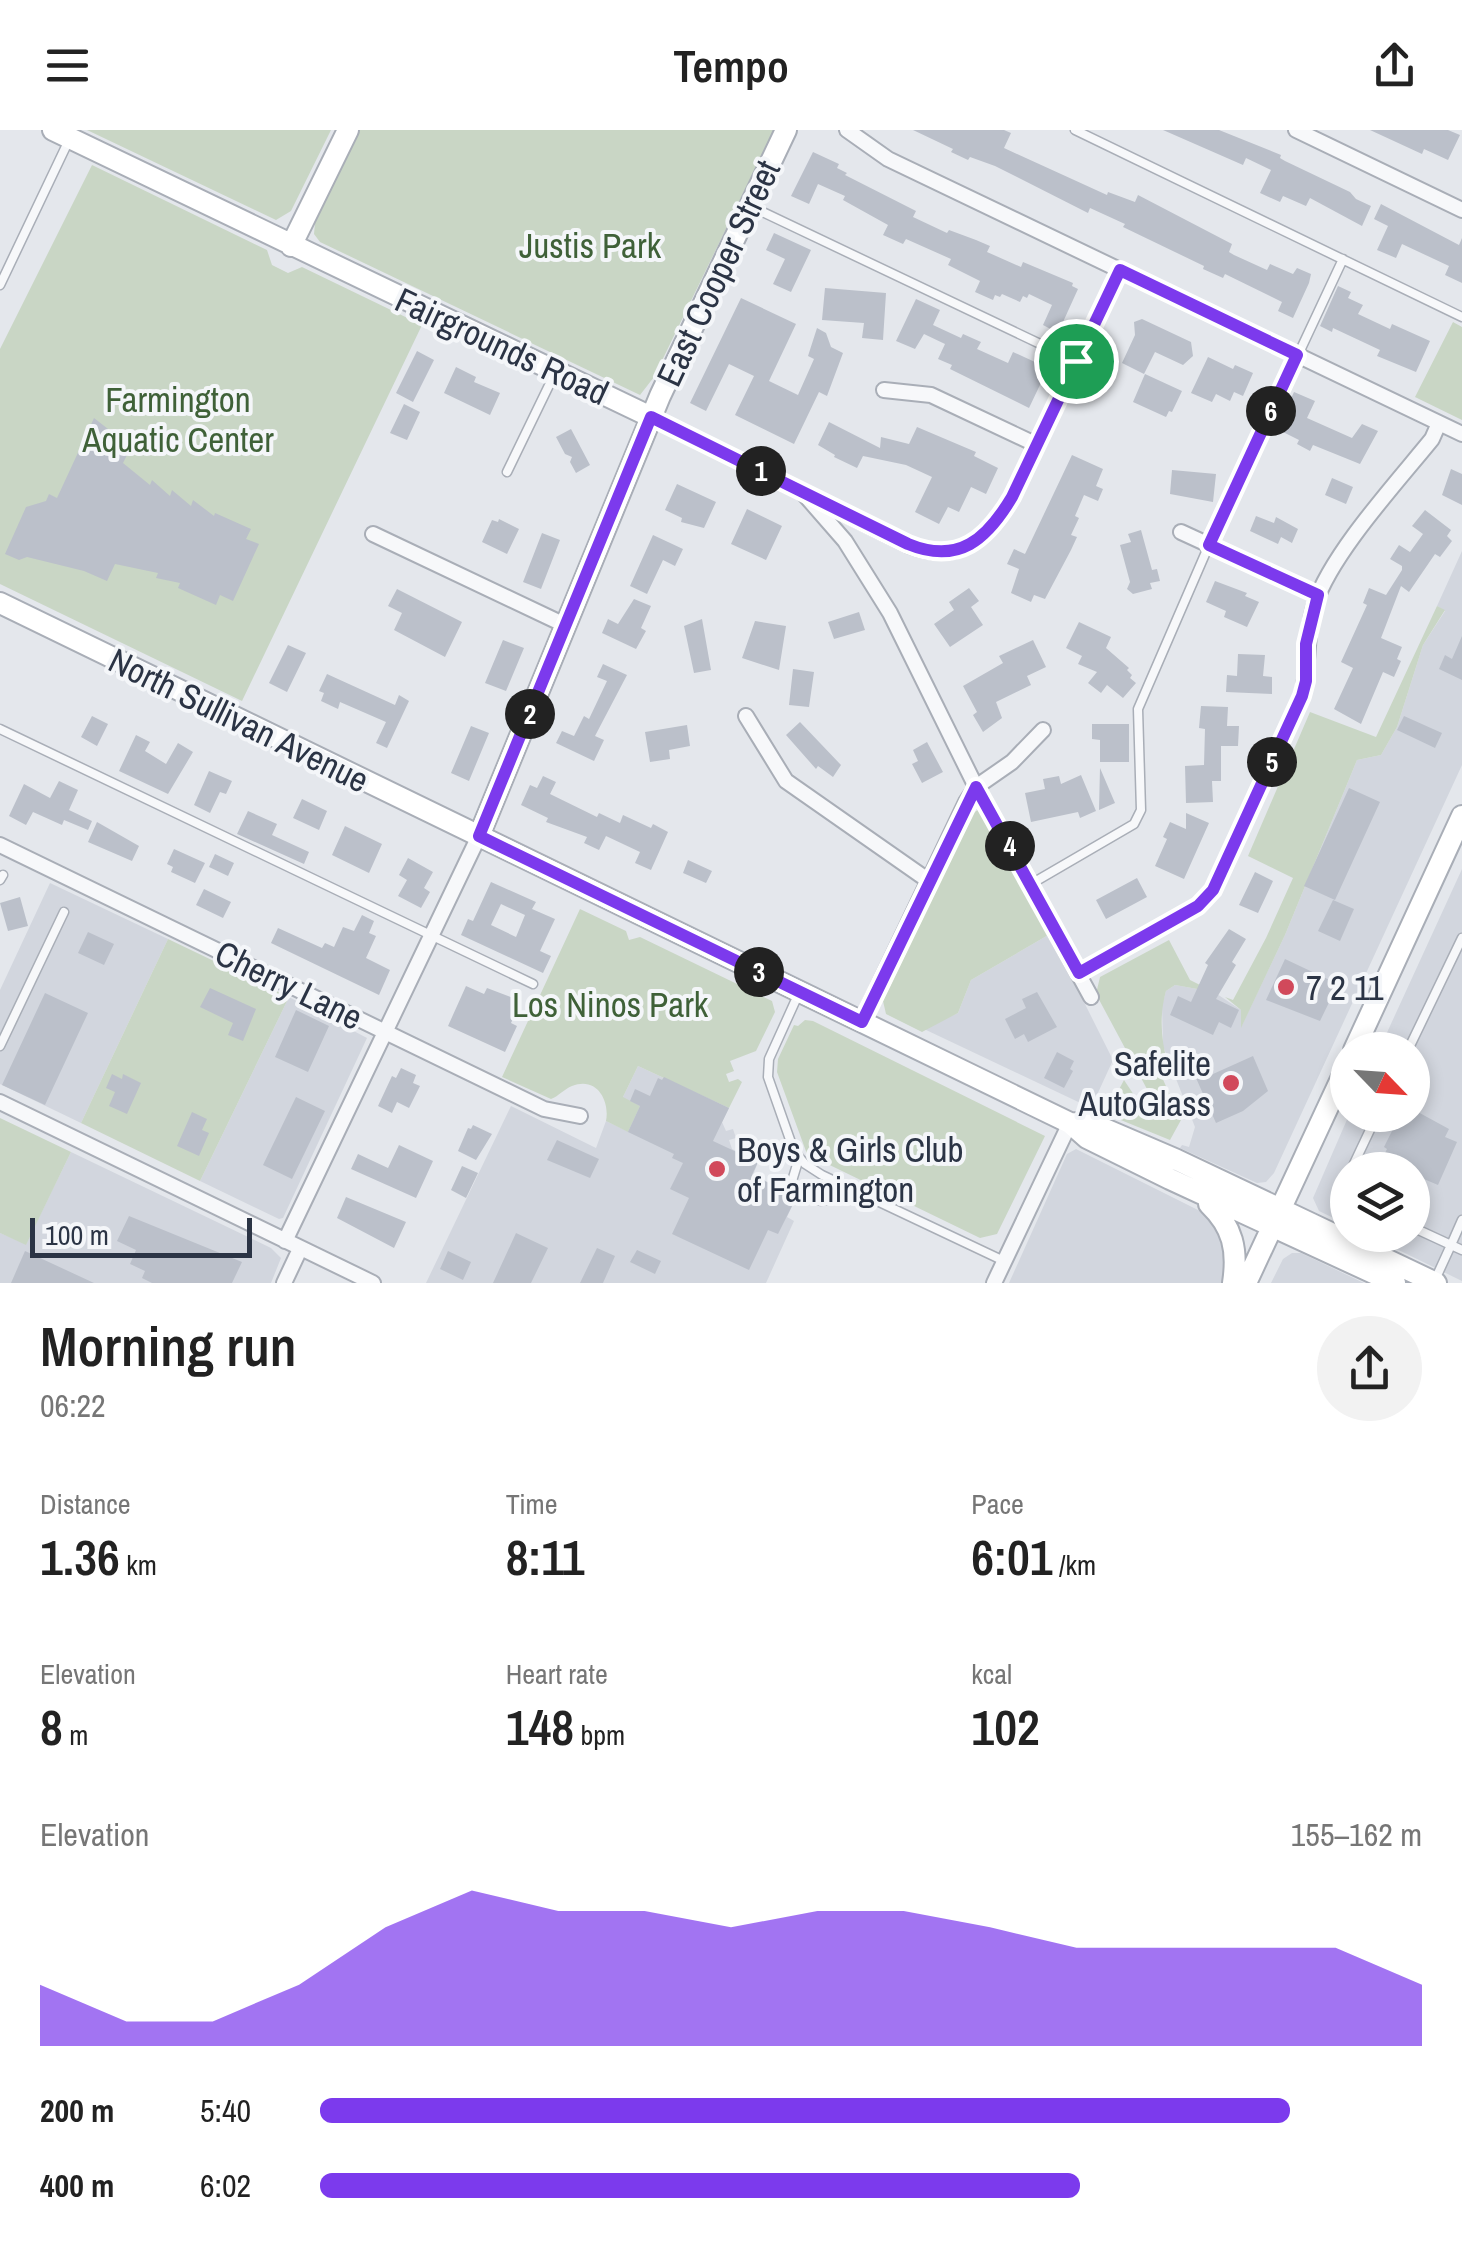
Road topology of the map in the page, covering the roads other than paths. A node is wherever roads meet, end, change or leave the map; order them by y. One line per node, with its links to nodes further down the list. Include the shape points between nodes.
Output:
1 (348, 130): 9 (main road)
2 (786, 130): 8 (main road, East Cooper Street)
3 (847, 130): 11 (street, via 888,159)
4 (1074, 130): 10 (lane)
5 (1296, 130): 7 (street)
6 (62, 134): 9 (main road, Fairgrounds Road); 12 (lane)
7 (1460, 205)
8 (750, 206): 15 (lane); 18 (main road, East Cooper Street)
9 (291, 246): 16 (main road, Fairgrounds Road)
10 (1343, 258): 13 (lane); 14 (lane)
11 (1120, 270): 14 (street); 15 (street)
12 (0, 285)
13 (1462, 317)
14 (1297, 355): 19 (street); 26 (lane)
15 (1076, 361): 21 (street)
16 (556, 371): 18 (main road, Fairgrounds Road); 22 (lane)
17 (884, 390): 21 (street, via 931,396)
18 (651, 417): 23 (street, Fairgrounds Road); 29 (main road, East Cooper Street)
19 (1439, 423): 20 (street); 27 (street)
20 (1462, 434)
21 (1036, 445): 23 (street, via 1002,513 978,539 948,553 920,549)
22 (506, 472)
23 (800, 490): 33 (street, Fairgrounds Road, via 844,541 890,613)
24 (1181, 532): 26 (street)
25 (373, 534): 29 (street)
26 (1209, 545): 27 (street); 38 (lane, via 1138,709 1141,810 1134,824)
27 (1318, 595): 42 (street, via 1302,696 1213,890 1198,906)
28 (0, 603): 35 (main road, North Sullivan Avenue)
29 (566, 626): 35 (main road, East Cooper Street)
30 (746, 716): 37 (street, via 786,781)
31 (0, 729): 40 (lane)
32 (1043, 730): 33 (street)
33 (976, 787): 37 (street); 38 (street, Fairgrounds Road)
34 (1462, 816): 48 (main road)
35 (479, 836): 40 (street); 44 (main road, North Sullivan Avenue)
36 (0, 845): 47 (street, Cherry Lane)
37 (929, 881): 46 (street)
38 (1031, 884): 42 (street, Fairgrounds Road)
39 (64, 912): 50 (lane)
40 (432, 936): 43 (lane); 47 (street)
41 (1462, 938): 49 (lane)
42 (1079, 973): 45 (street, Fairgrounds Road)
43 (534, 984)
44 (800, 991): 46 (main road, North Sullivan Avenue); 55 (lane, via 768,1066)
45 (1092, 997)
46 (862, 1022): 54 (main road, North Sullivan Avenue)
47 (385, 1032): 53 (street, Cherry Lane, via 544,1109); 61 (street)
48 (1362, 1032)
49 (1417, 1032)
50 (0, 1046)
51 (0, 1102): 61 (street)
52 (1330, 1102): 58 (main road)
53 (580, 1116)
54 (1070, 1122): 57 (main road, via 1087,1138); 58 (main road, via 1092,1124); 65 (street)
55 (799, 1158): 56 (lane); 56 (lane, via 792,1181 804,1197 832,1199)
56 (842, 1184): 65 (lane)
57 (1197, 1192): 58 (main road); 69 (main road, via 1227,1223 1236,1256)
58 (1276, 1217): 70 (main road); 71 (main road); 72 (main road)
59 (1462, 1220): 62 (lane)
60 (1430, 1235): 62 (lane)
61 (286, 1242): 63 (street)
62 (1451, 1245): 64 (lane); 72 (lane)
63 (300, 1248): 66 (street); 67 (street)
64 (1462, 1250)
65 (1004, 1261): 68 (street)
66 (284, 1283)
67 (373, 1283)
68 (994, 1283)
69 (1233, 1283)
70 (1246, 1283)
71 (1395, 1283)
72 (1435, 1283)

